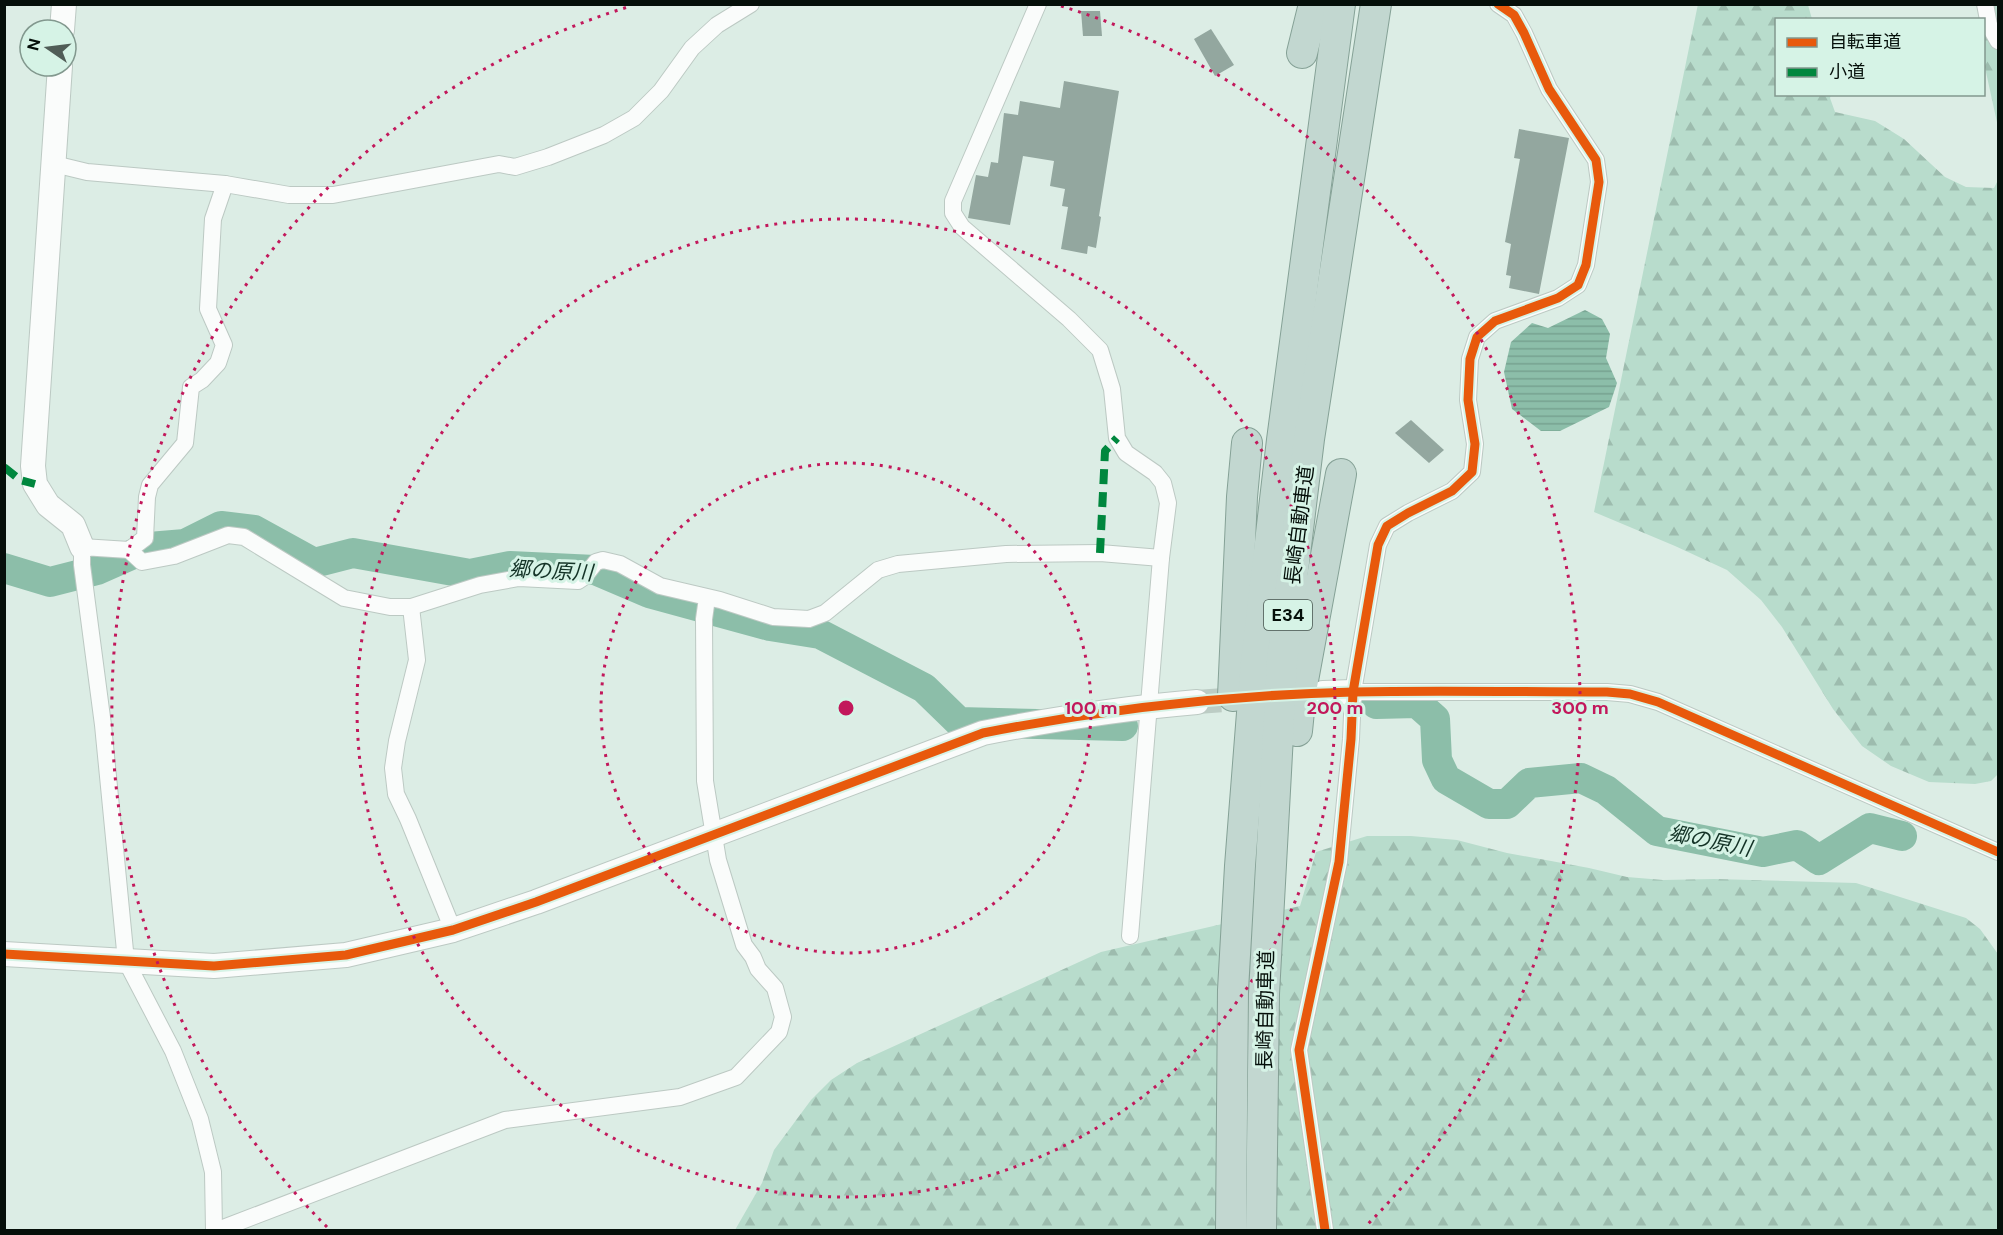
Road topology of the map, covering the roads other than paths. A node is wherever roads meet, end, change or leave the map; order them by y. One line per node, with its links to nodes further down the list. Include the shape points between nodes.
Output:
1 (751, 4): 12 (street, via 717,25 692,48 661,91 634,118 604,135 548,157 515,167 499,164 333,195 289,195)
2 (1038, 4): 17 (street, via 953,201 953,213 962,227 1100,350 1112,389 1117,438 1126,453 1163,483 1168,503)
3 (1314, 4): 9 (highway)
4 (1340, 4): 31 (highway, 長崎自動車道 / E34, via 1256,662)
5 (1376, 4): 26 (highway, 長崎自動車道 / E34, via 1309,439 1282,662)
6 (1498, 4): 20 (street, via 1514,15 1548,89 1596,160 1599,182 1586,265 1578,285 1558,298 1496,321 1477,337 1470,359 1468,400 1475,444 1472,471 1452,491 1387,526 1378,545)
7 (1985, 4): 8 (street, via 1989,25)
8 (1998, 41)
9 (1302, 52)
10 (59, 78): 11 (street)
11 (54, 164): 12 (street, via 87,172); 16 (street, via 33,466 35,484 48,505 73,525)
12 (225, 184): 15 (street, via 213,219 208,309 224,345 218,363 191,387 185,442 150,485 145,538)
13 (1247, 443): 31 (highway, via 1228,823)
14 (1341, 474): 26 (highway, via 1302,691 1294,758)
15 (129, 550): 16 (street); 19 (street, via 142,562 174,556 228,535 244,537 344,598)
16 (82, 556): 30 (street)
17 (1161, 558): 18 (street, via 1100,553 1018,554 898,564 878,570 825,613 809,619 773,617); 23 (street)
18 (707, 598): 19 (street, via 660,586 620,564 603,560 578,581 519,578); 24 (street, via 705,781)
19 (411, 607): 27 (street, via 417,660 397,741 393,768 396,794)
20 (1353, 692): 21 (street); 25 (street, via 1607,692 1648,699); 35 (street, via 1339,862 1299,1050)
21 (1323, 693)
22 (1197, 702): 23 (street)
23 (1148, 706): 24 (street, via 983,733); 28 (street)
24 (715, 834): 27 (street); 32 (street, via 718,860 744,945 775,988 783,1017 779,1032 736,1077 680,1096 505,1120)
25 (1998, 852)
26 (1270, 867): 34 (highway, 長崎自動車道 / E34, via 1264,994)
27 (453, 930): 30 (street, via 346,955 214,966)
28 (1130, 936)
29 (4, 954): 30 (street)
30 (126, 962): 32 (street, via 173,1051 200,1119 213,1172)
31 (1233, 990): 33 (highway, 長崎自動車道 / E34)
32 (216, 1230)
33 (1231, 1230)
34 (1262, 1230)
35 (1325, 1230)

